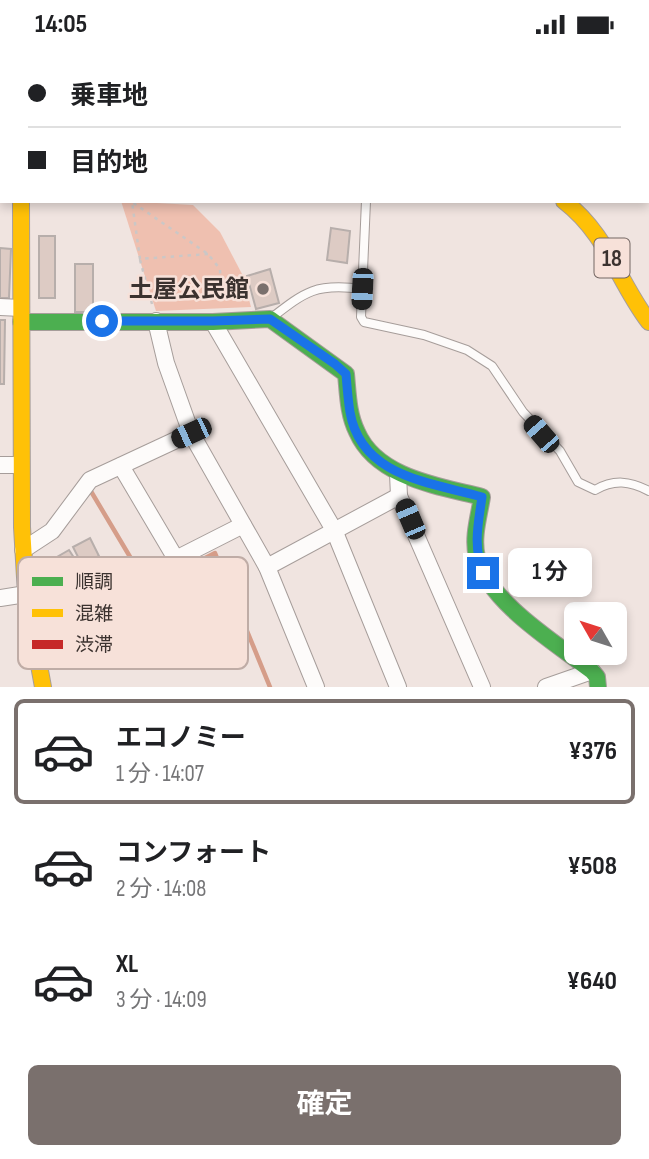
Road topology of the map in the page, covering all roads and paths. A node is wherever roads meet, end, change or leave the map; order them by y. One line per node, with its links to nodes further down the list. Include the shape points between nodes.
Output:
1 (21, 203): 10 (street)
2 (132, 203): 7 (path)
3 (133, 203): 6 (path)
4 (366, 203): 8 (lane)
5 (567, 203): 14 (street, 18, via 602,238 635,306)
6 (208, 254): 7 (path); 13 (path, via 220,269)
7 (139, 259): 12 (path)
8 (362, 289): 11 (lane, via 319,288 302,294); 20 (lane, via 364,322 424,335 467,350 492,366 523,412 560,451 578,482 596,490 625,481)
9 (0, 307): 10 (street)
10 (21, 315): 12 (street); 17 (street)
11 (270, 319): 13 (street); 19 (street, via 346,374 355,428 374,459)
12 (156, 321): 13 (street); 15 (street)
13 (218, 321): 23 (street)
14 (649, 322)
15 (191, 433): 18 (street); 22 (street)
16 (0, 465): 17 (street)
17 (22, 465): 24 (street)
18 (121, 466): 24 (street, via 90,480 52,531); 26 (street)
19 (398, 474): 21 (street); 32 (street, via 482,497 477,556 483,573 515,610)
20 (649, 491)
21 (399, 496): 23 (street); 36 (street)
22 (243, 525): 27 (street); 28 (street)
23 (334, 530): 28 (street); 35 (street)
24 (23, 550): 25 (street)
25 (23, 557)
26 (175, 557)
27 (180, 557)
28 (267, 567): 34 (street)
29 (18, 595): 30 (street)
30 (0, 598)
31 (40, 669): 33 (street)
32 (595, 679): 37 (street)
33 (43, 687)
34 (316, 687)
35 (398, 687)
36 (482, 687)
37 (546, 687)

